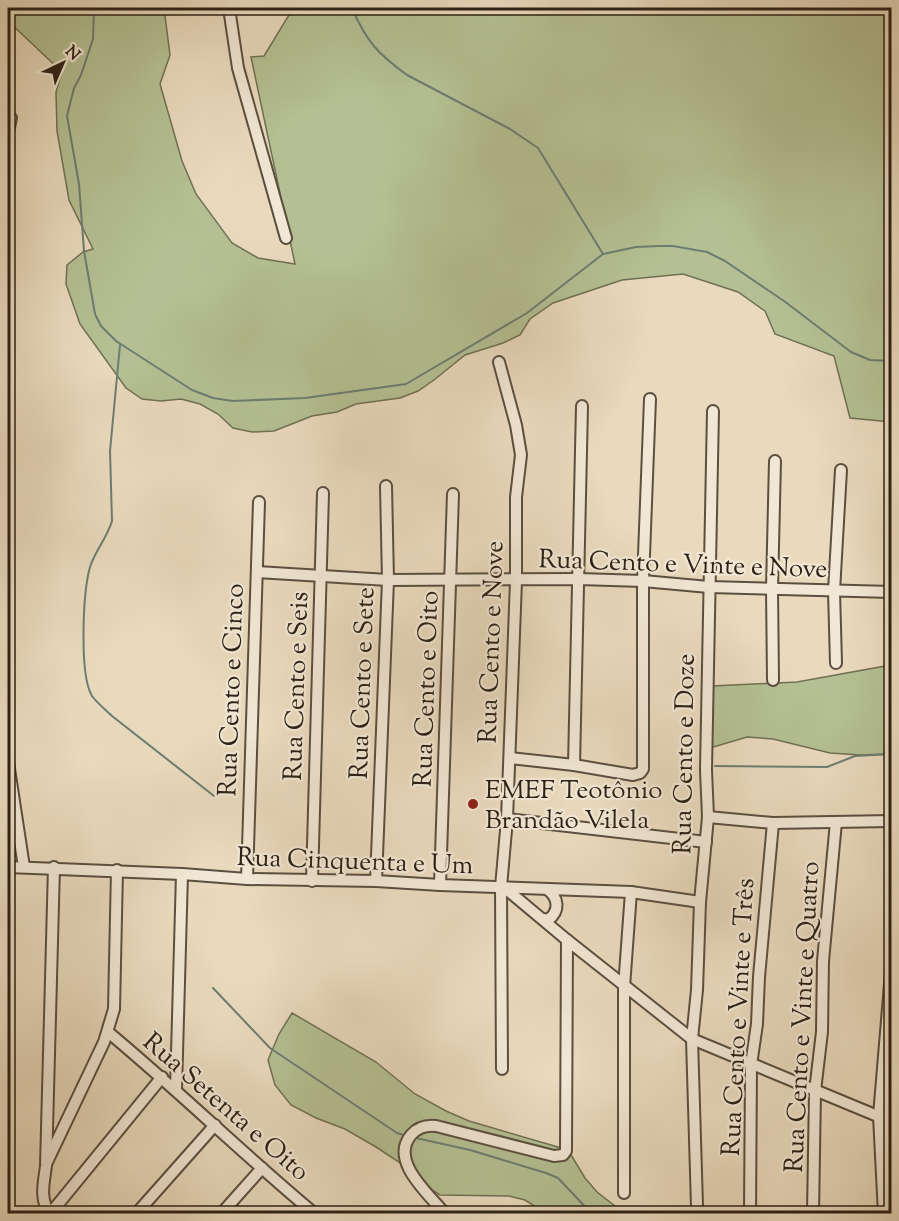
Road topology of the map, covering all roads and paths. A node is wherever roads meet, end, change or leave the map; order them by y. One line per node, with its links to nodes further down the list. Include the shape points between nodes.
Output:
1 (229, 8): 4 (street, via 238,68)
2 (11, 118): 3 (street)
3 (8, 132)
4 (286, 238)
5 (499, 362): 20 (street, Rua Cento e Nove, via 521,455 516,497)
6 (650, 399): 21 (street)
7 (582, 406): 17 (street)
8 (713, 411): 22 (street, Rua Cento e Doze)
9 (775, 460): 23 (street)
10 (841, 470): 24 (street)
11 (386, 486): 18 (street, Rua Cento e Sete)
12 (323, 493): 16 (street, Rua Cento e Seis)
13 (453, 494): 19 (street, Rua Cento e Oito)
14 (259, 502): 15 (street, Rua Cento e Cinco)
15 (257, 573): 16 (street, Rua Cento e Vinte e Nove); 42 (street, Rua Cento e Cinco)
16 (321, 575): 18 (street, Rua Cento e Vinte e Nove); 43 (street, Rua Cento e Seis)
17 (579, 579): 20 (street, Rua Cento e Vinte e Nove); 21 (street, Rua Cento e Vinte e Nove); 30 (street)
18 (388, 580): 19 (street, Rua Cento e Vinte e Nove); 44 (street, Rua Cento e Sete)
19 (451, 580): 20 (street, Rua Cento e Vinte e Nove); 45 (street, Rua Cento e Oito)
20 (516, 581): 28 (street, Rua Cento e Nove)
21 (643, 581): 22 (street, Rua Cento e Vinte e Nove); 30 (street, via 643,766 640,773 633,775)
22 (709, 587): 23 (street, Rua Cento e Vinte e Nove); 31 (street, Rua Cento e Doze)
23 (772, 589): 24 (street, Rua Cento e Vinte e Nove); 27 (street)
24 (834, 591): 25 (street, Rua Cento e Vinte e Nove); 26 (street)
25 (891, 592)
26 (836, 663)
27 (773, 680)
28 (510, 758): 30 (street); 32 (street, Rua Cento e Nove)
29 (8, 762): 38 (street)
30 (574, 765)
31 (708, 818): 35 (street); 36 (street, Rua Cento e Doze)
32 (507, 819): 36 (street); 46 (street, Rua Cento e Nove)
33 (891, 820): 34 (street)
34 (836, 822): 35 (street); 60 (street, Rua Cento e Vinte e Quatro)
35 (772, 823): 56 (street, Rua Cento e Vinte e Três)
36 (706, 842): 49 (street, Rua Cento e Doze)
37 (8, 867): 38 (street, Rua Cinquenta e Um)
38 (24, 867): 39 (street, Rua Cinquenta e Um)
39 (54, 867): 40 (street, Rua Cinquenta e Um); 64 (street)
40 (117, 870): 41 (street, Rua Cinquenta e Um); 54 (street, via 114,1009)
41 (182, 874): 42 (street, Rua Cinquenta e Um); 59 (street)
42 (247, 879): 43 (street, Rua Cinquenta e Um)
43 (312, 880): 44 (street, Rua Cinquenta e Um)
44 (376, 881): 45 (street, Rua Cinquenta e Um)
45 (440, 885): 46 (street, Rua Cinquenta e Um)
46 (503, 888): 47 (street, Rua Cinquenta e Um); 50 (street); 57 (street, Rua Cento e Nove)
47 (547, 889): 48 (street, Rua Cinquenta e Um); 50 (street, via 555,897 557,907 552,917)
48 (631, 892): 49 (street, Rua Cinquenta e Um); 53 (street)
49 (700, 902): 55 (street, Rua Cento e Doze)
50 (543, 919): 51 (street)
51 (567, 940): 53 (street); 72 (street, via 567,1148 563,1155 554,1156 436,1126 420,1128 406,1143 404,1161)
52 (891, 960): 61 (street)
53 (624, 987): 55 (street); 66 (street)
54 (108, 1032): 58 (street, Rua Setenta e Oito); 64 (street)
55 (692, 1039): 56 (street); 67 (street, Rua Cento e Doze)
56 (751, 1065): 60 (street); 73 (street, Rua Cento e Vinte e Três)
57 (501, 1069)
58 (162, 1077): 59 (street, Rua Setenta e Oito); 69 (street)
59 (176, 1089): 63 (street, Rua Setenta e Oito)
60 (815, 1091): 61 (street); 74 (street, Rua Cento e Vinte e Quatro)
61 (879, 1116): 62 (street); 75 (street)
62 (891, 1122)
63 (215, 1125): 65 (street, Rua Setenta e Oito); 70 (street)
64 (46, 1166): 69 (street, via 44,1202)
65 (262, 1168): 68 (street, Rua Setenta e Oito); 71 (street)
66 (624, 1193)
67 (697, 1206)
68 (310, 1212)
69 (50, 1214)
70 (136, 1214)
71 (221, 1214)
72 (445, 1214)
73 (750, 1214)
74 (813, 1214)
75 (884, 1214)

